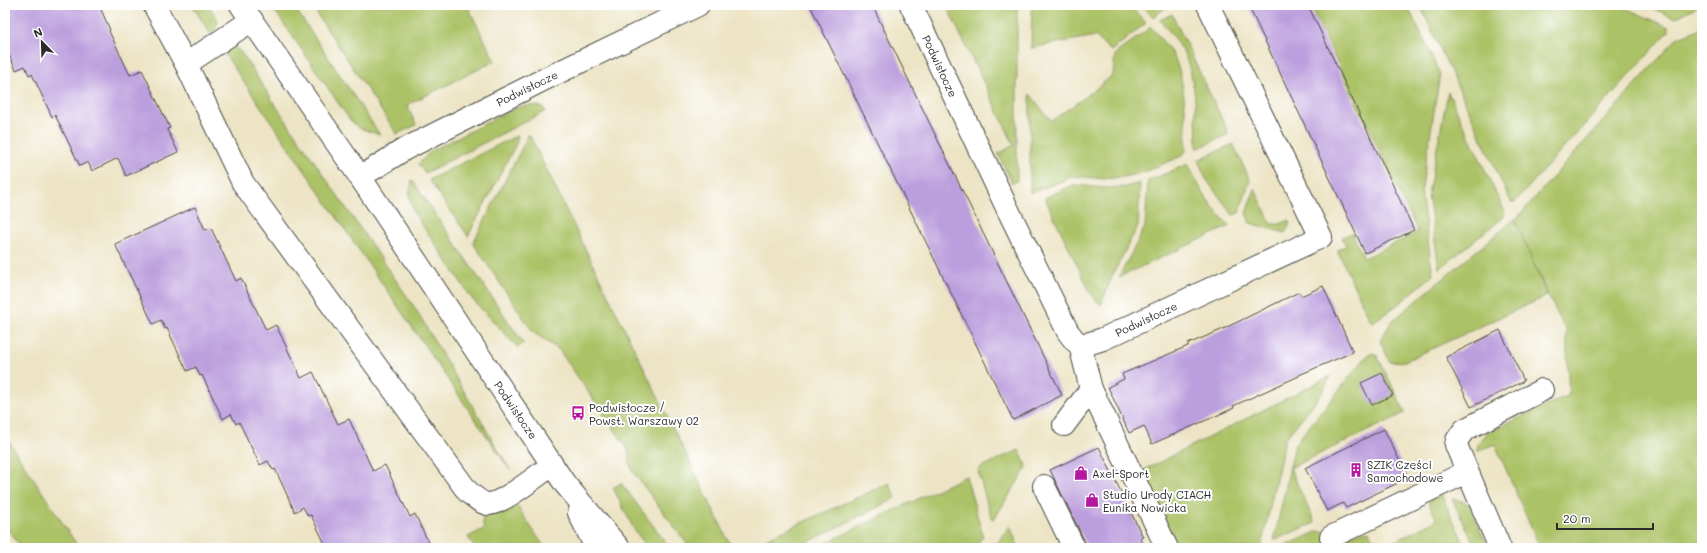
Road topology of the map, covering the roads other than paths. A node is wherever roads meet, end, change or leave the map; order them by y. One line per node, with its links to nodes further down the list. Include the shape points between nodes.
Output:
1 (154, 5): 6 (street)
2 (698, 5): 7 (street, Podwisłocze, via 405,149)
3 (911, 5): 8 (street, Podwisłocze, via 1068,332)
4 (1208, 5): 8 (street, Podwisłocze, via 1321,237 1104,339)
5 (246, 13): 6 (street); 7 (street, Podwisłocze)
6 (186, 64): 12 (street, via 243,183 468,492 477,500 488,504 500,501)
7 (360, 176): 12 (street, Podwisłocze)
8 (1080, 344): 9 (street)
9 (1091, 389): 11 (street); 20 (street)
10 (1542, 390): 13 (street, via 1464,430 1456,445)
11 (1064, 425)
12 (552, 465): 14 (street, Podwisłocze)
13 (1467, 472): 16 (street); 21 (street)
14 (565, 484): 17 (street, Podwisłocze); 18 (street, Podwisłocze)
15 (1044, 486): 19 (street)
16 (1332, 537)
17 (596, 548)
18 (619, 548)
19 (1074, 548)
20 (1167, 548)
21 (1500, 548)

